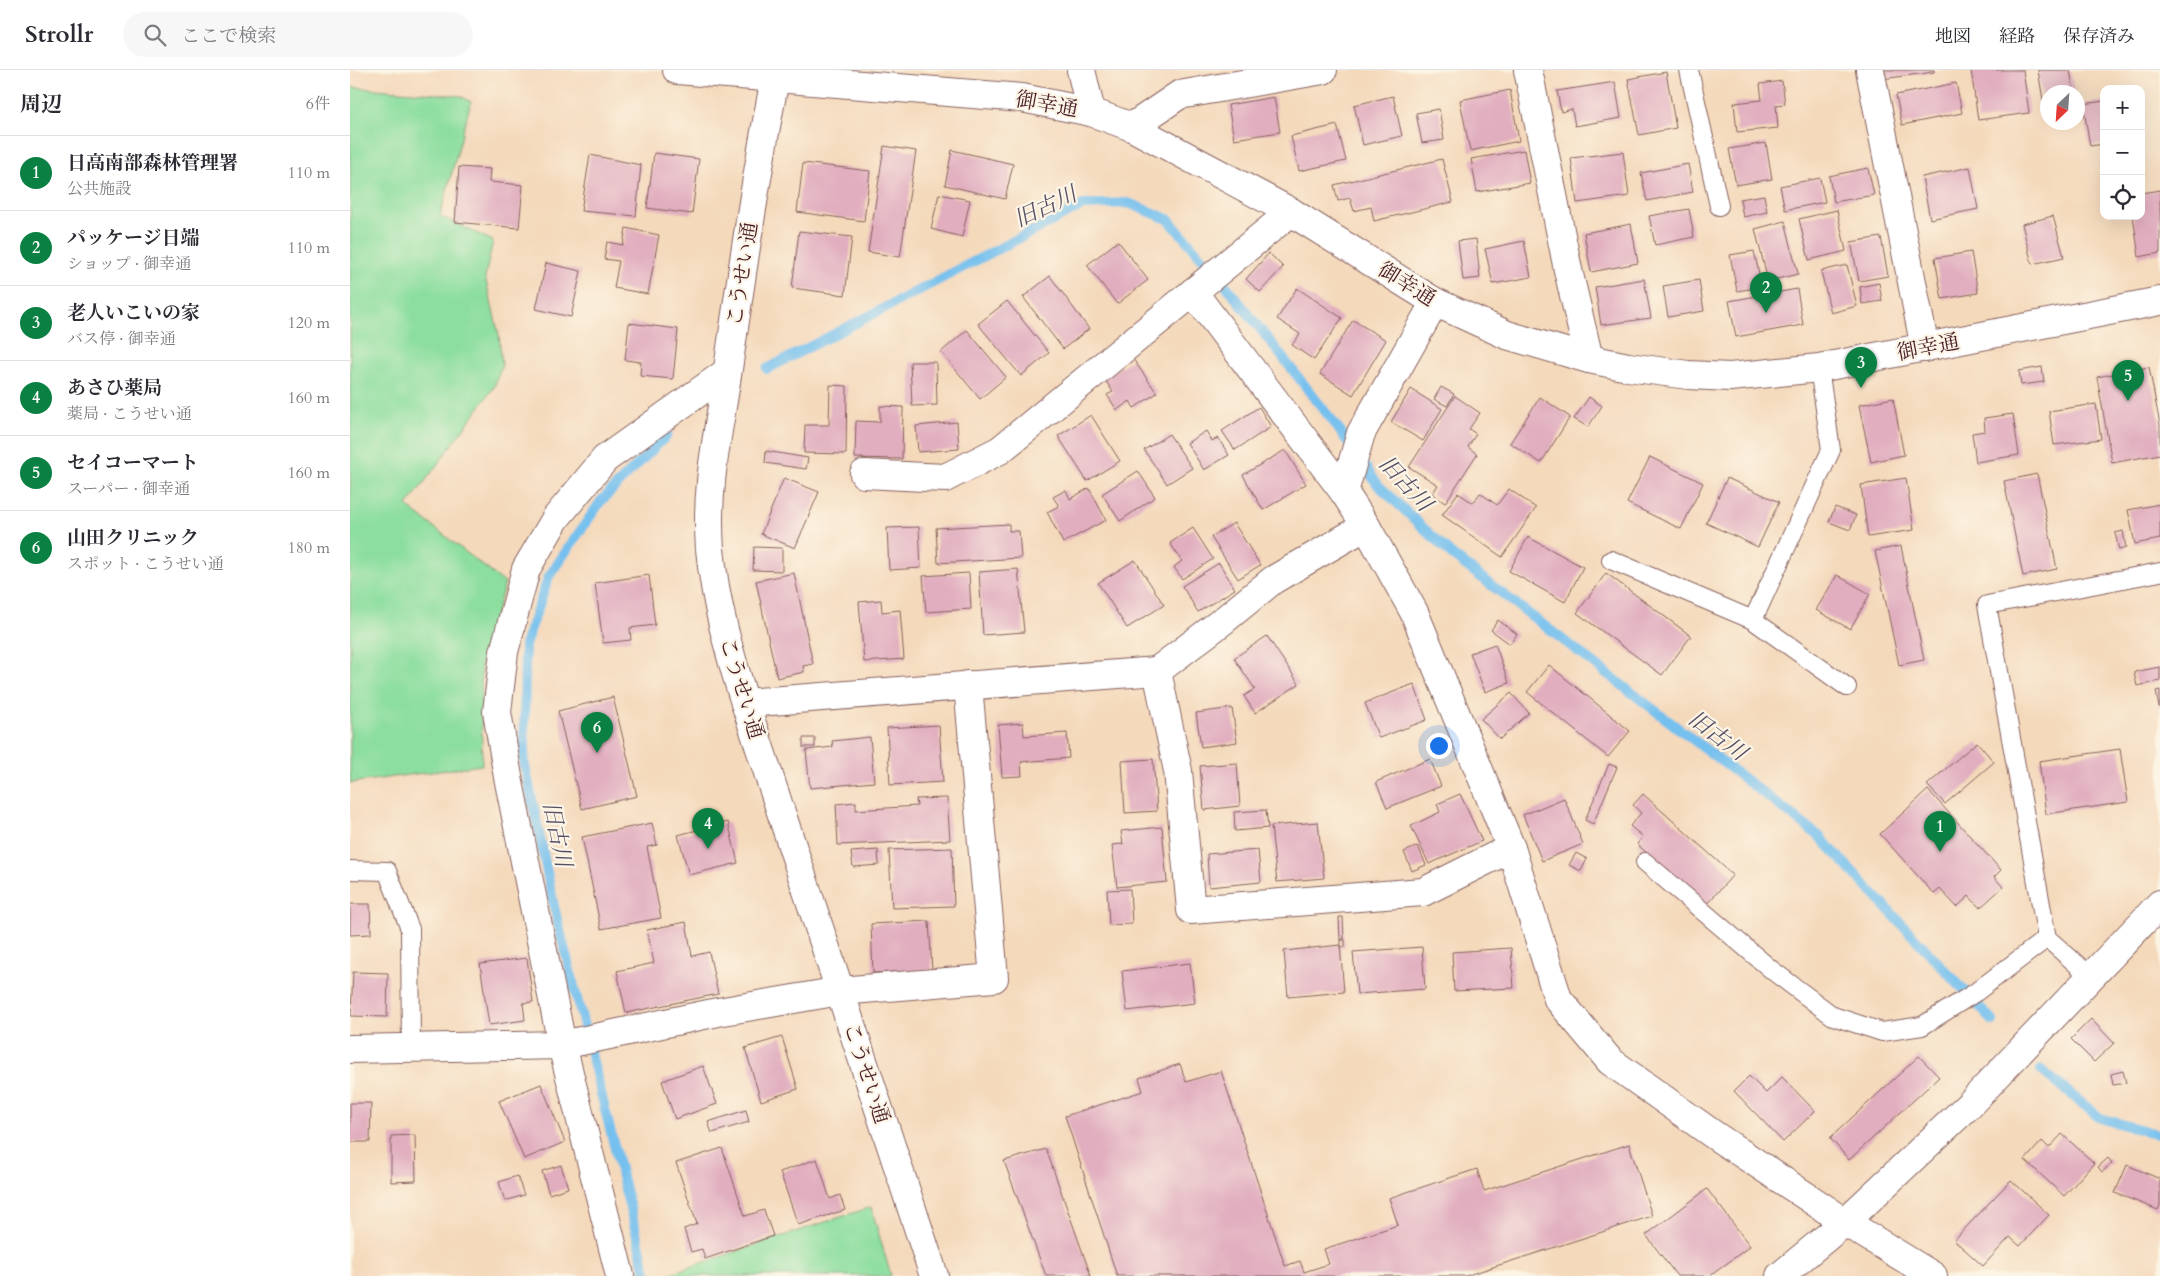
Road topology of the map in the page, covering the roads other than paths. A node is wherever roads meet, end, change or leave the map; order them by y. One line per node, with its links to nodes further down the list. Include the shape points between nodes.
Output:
1 (677, 70): 7 (street, 御幸通)
2 (1081, 70): 8 (street)
3 (1323, 70): 9 (street, via 1179,95)
4 (1528, 70): 16 (street)
5 (1689, 70): 10 (lane)
6 (1870, 70): 15 (street)
7 (776, 79): 8 (street, 御幸通, via 1022,98); 18 (street, こうせい通, via 742,262)
8 (1091, 112): 9 (street, 御幸通)
9 (1132, 127): 11 (street, 御幸通)
10 (1719, 206)
11 (1291, 212): 12 (street); 14 (street, 御幸通)
12 (1196, 290): 19 (street, via 1000,450 945,478); 20 (street)
13 (2160, 301): 15 (street, 御幸通)
14 (1435, 302): 16 (street, 御幸通, via 1507,335); 20 (street, via 1362,433)
15 (1925, 348): 17 (street, 御幸通)
16 (1588, 359): 17 (street, 御幸通, via 1688,375 1730,377)
17 (1819, 368): 24 (lane, via 1831,450)
18 (727, 372): 28 (street, こうせい通, via 712,460 708,503 710,548 716,597); 36 (street, via 605,459 556,518 526,569 504,652 497,712 508,777)
19 (864, 474)
20 (1346, 486): 21 (street)
21 (1366, 526): 25 (street, via 1273,580); 29 (street, via 1414,612)
22 (1611, 560): 24 (lane)
23 (2160, 572): 33 (lane, via 1987,605)
24 (1753, 620): 27 (lane)
25 (1157, 671): 26 (street); 29 (street, via 1178,771 1191,910 1423,892)
26 (968, 685): 28 (street); 35 (street, via 994,978)
27 (1847, 686)
28 (745, 703): 35 (street, こうせい通)
29 (1511, 848): 39 (street, via 1558,999 1610,1061)
30 (1645, 862): 33 (lane, via 1774,971 1833,1016 1882,1032 1922,1026 1976,992)
31 (350, 870): 37 (lane, via 387,871 410,929)
32 (2160, 904): 34 (street)
33 (2047, 938): 34 (lane)
34 (2090, 976): 39 (street, via 1969,1105)
35 (840, 991): 36 (street, via 718,1012); 41 (street, こうせい通)
36 (580, 1042): 37 (street); 40 (street)
37 (411, 1048): 38 (street)
38 (350, 1049)
39 (1845, 1222): 42 (street); 43 (street)
40 (620, 1276)
41 (934, 1276)
42 (1780, 1276)
43 (1933, 1276)

